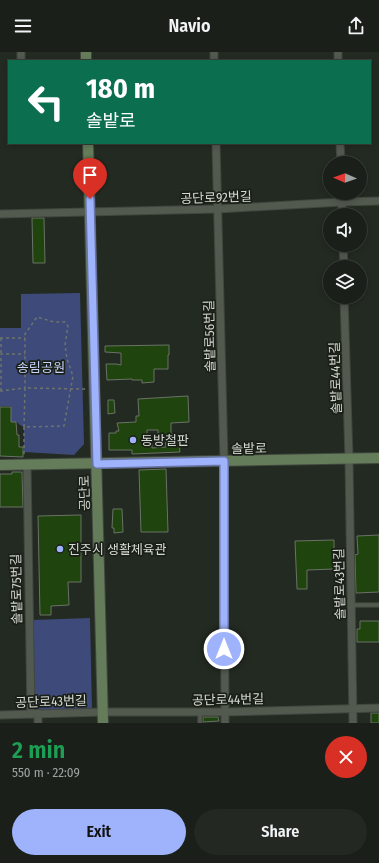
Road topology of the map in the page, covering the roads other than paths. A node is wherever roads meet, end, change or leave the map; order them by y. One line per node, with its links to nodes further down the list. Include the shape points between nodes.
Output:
1 (88, 144): 9 (street, 공단로)
2 (216, 144): 8 (street, 솔밭로56번길)
3 (340, 144): 4 (street)
4 (341, 156)
5 (379, 201): 6 (street, 공단로92번길)
6 (342, 202): 7 (street); 8 (street, 공단로92번길)
7 (342, 208)
8 (218, 209): 9 (street, 공단로92번길); 14 (street, 솔밭로56번길)
9 (90, 212): 10 (street, 공단로92번길); 16 (street, 공단로)
10 (0, 214)
11 (344, 304): 13 (street, 솔밭로44번길)
12 (379, 458): 13 (street, 솔밭로)
13 (349, 459): 14 (street, 솔밭로); 18 (street, 솔밭로43번길)
14 (224, 461): 16 (street, 솔밭로); 24 (street, 솔밭로56번길)
15 (26, 464): 16 (street, 솔밭로); 17 (street, 솔밭로); 25 (street, 솔밭로75번길)
16 (97, 464): 22 (street, 공단로)
17 (0, 465)
18 (351, 605): 19 (lane); 20 (street, 솔밭로43번길)
19 (379, 605)
20 (353, 708): 21 (street, 공단로44번길); 24 (street, 공단로44번길); 31 (street, 솔밭로43번길)
21 (379, 708)
22 (103, 712): 23 (street, 공단로44번길); 25 (street, 공단로43번길); 28 (street, 공단로)
23 (200, 712): 24 (street, 공단로44번길); 29 (lane)
24 (225, 712): 30 (street, 솔밭로56번길)
25 (34, 714): 26 (street, 공단로43번길); 27 (street, 솔밭로75번길)
26 (0, 715)
27 (38, 723)
28 (103, 723)
29 (200, 723)
30 (225, 723)
31 (353, 723)

